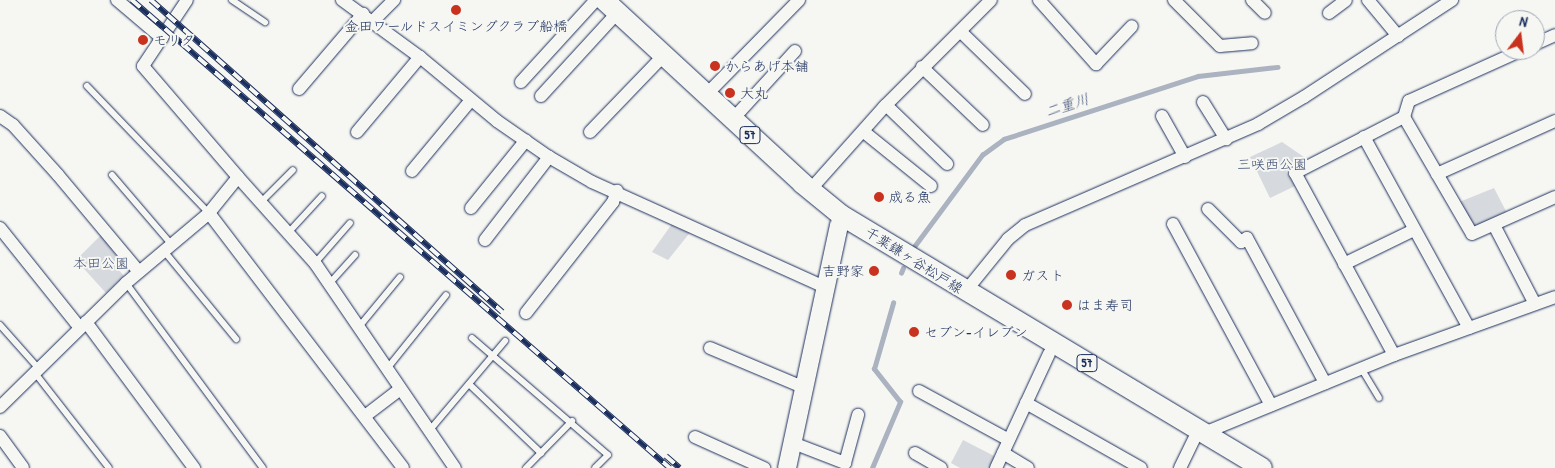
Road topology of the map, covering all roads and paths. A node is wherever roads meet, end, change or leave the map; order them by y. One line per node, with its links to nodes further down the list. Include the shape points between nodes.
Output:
1 (117, 0): 23 (street)
2 (187, 0): 23 (street)
3 (232, 0): 19 (lane)
4 (342, 0): 18 (street)
5 (394, 0): 18 (street)
6 (596, 0): 30 (street)
7 (799, 0): 33 (street)
8 (991, 0): 21 (street)
9 (1039, 0): 20 (street, via 1096,64)
10 (1174, 0): 24 (street, via 1220,46)
11 (1252, 0): 16 (street)
12 (1346, 0): 17 (street)
13 (1368, 0): 22 (street)
14 (1452, 0): 22 (street)
15 (611, 6): 26 (main road, 千葉鎌ヶ谷松戸線 / 57); 35 (street)
16 (1265, 13)
17 (1329, 13)
18 (368, 17): 27 (street); 32 (street)
19 (265, 22)
20 (1132, 26)
21 (961, 32): 29 (street); 34 (street)
22 (1398, 36): 49 (street, via 1304,97)
23 (162, 38): 58 (street, via 142,66)
24 (1252, 43)
25 (795, 51): 42 (street)
26 (664, 55): 33 (main road, 千葉鎌ヶ谷松戸線 / 57); 46 (street)
27 (420, 57): 36 (street); 45 (street)
28 (1500, 60): 41 (street, via 1409,101)
29 (922, 67): 38 (street); 44 (street)
30 (521, 82)
31 (86, 86): 67 (lane)
32 (299, 89)
33 (706, 94): 42 (main road, 千葉鎌ヶ谷松戸線 / 57)
34 (1025, 94)
35 (541, 96)
36 (471, 100): 50 (street); 55 (street)
37 (1203, 102): 49 (street)
38 (886, 104): 47 (street); 53 (street)
39 (0, 116): 80 (street, via 13,125 58,175)
40 (1162, 116): 52 (street)
41 (1404, 116): 48 (street); 56 (street)
42 (733, 119): 60 (main road, 千葉鎌ヶ谷松戸線 / 57)
43 (1555, 121): 56 (street)
44 (983, 125)
45 (358, 132)
46 (590, 132)
47 (864, 132): 59 (street); 60 (street)
48 (1364, 137): 73 (street); 79 (street, via 1295,173)
49 (1226, 139): 52 (street)
50 (526, 140): 51 (street); 65 (street)
51 (549, 157): 61 (street, via 592,182); 75 (street)
52 (1185, 157): 85 (street, via 1025,226 1008,239)
53 (947, 164)
54 (293, 170): 64 (lane)
55 (412, 171)
56 (1437, 174): 71 (street, via 1472,234)
57 (112, 175): 76 (lane)
58 (238, 177): 64 (street); 67 (street)
59 (931, 186)
60 (810, 190): 68 (main road, 千葉鎌ヶ谷松戸線 / 57)
61 (617, 191): 84 (street); 89 (street, via 613,202)
62 (322, 196): 74 (lane)
63 (1555, 197): 71 (street)
64 (261, 202): 74 (street)
65 (471, 208)
66 (1208, 209): 104 (street, via 1241,242 1247,238)
67 (209, 213): 76 (street); 114 (street)
68 (840, 220): 84 (street); 85 (main road, 千葉鎌ヶ谷松戸線 / 57)
69 (350, 223): 78 (lane)
70 (1173, 224): 112 (street)
71 (1494, 225): 88 (street)
72 (0, 228): 91 (street)
73 (1414, 230): 79 (street); 93 (street)
74 (288, 233): 78 (street)
75 (485, 240)
76 (168, 248): 80 (street); 95 (lane)
77 (355, 256): 83 (lane)
78 (315, 263): 83 (street)
79 (1344, 264): 99 (street)
80 (139, 272): 82 (street)
81 (400, 277): 92 (lane)
82 (126, 283): 91 (street); 129 (lane)
83 (329, 284): 92 (street)
84 (827, 288): 106 (street)
85 (966, 292): 98 (main road, 千葉鎌ヶ谷松戸線 / 57)
86 (446, 295): 102 (lane)
87 (1555, 297): 88 (street)
88 (1535, 304): 93 (street)
89 (526, 313)
90 (0, 325): 103 (lane)
91 (83, 325): 103 (street); 128 (street)
92 (358, 328): 102 (street)
93 (1469, 328): 99 (street)
94 (472, 338): 100 (lane)
95 (236, 339)
96 (505, 341): 100 (lane)
97 (710, 348): 106 (street)
98 (1051, 348): 110 (street); 117 (main road, 千葉鎌ヶ谷松戸線 / 57)
99 (1394, 355): 101 (street)
100 (492, 356): 105 (lane); 115 (lane)
101 (1360, 368): 104 (street); 109 (lane)
102 (386, 370): 107 (street)
103 (37, 371): 111 (street); 127 (lane)
104 (1325, 383): 112 (street)
105 (469, 384): 116 (lane); 122 (lane)
106 (805, 388): 121 (street)
107 (399, 390): 114 (street); 116 (street)
108 (919, 391): 120 (street)
109 (1379, 398)
110 (1026, 403): 120 (street); 139 (street)
111 (1, 404)
112 (1271, 405): 117 (street)
113 (858, 415): 121 (street, via 845,463)
114 (365, 416): 130 (street)
115 (572, 421): 122 (lane); 133 (lane, via 608,455)
116 (428, 432): 131 (street)
117 (1199, 434): 125 (main road, 千葉鎌ヶ谷松戸線 / 57); 140 (street)
118 (0, 436): 126 (street)
119 (695, 437): 134 (street)
120 (1009, 440): 124 (street)
121 (792, 443): 135 (street)
122 (541, 453): 132 (lane)
123 (915, 453): 136 (street)
124 (1003, 453): 137 (street); 138 (street)
125 (1251, 465)
126 (23, 468)
127 (109, 468)
128 (194, 468)
129 (263, 468)
130 (403, 468)
131 (455, 468)
132 (526, 468)
133 (595, 468)
134 (764, 468)
135 (786, 468)
136 (941, 468)
137 (996, 468)
138 (1028, 468)
139 (1141, 468)
140 (1180, 468)

